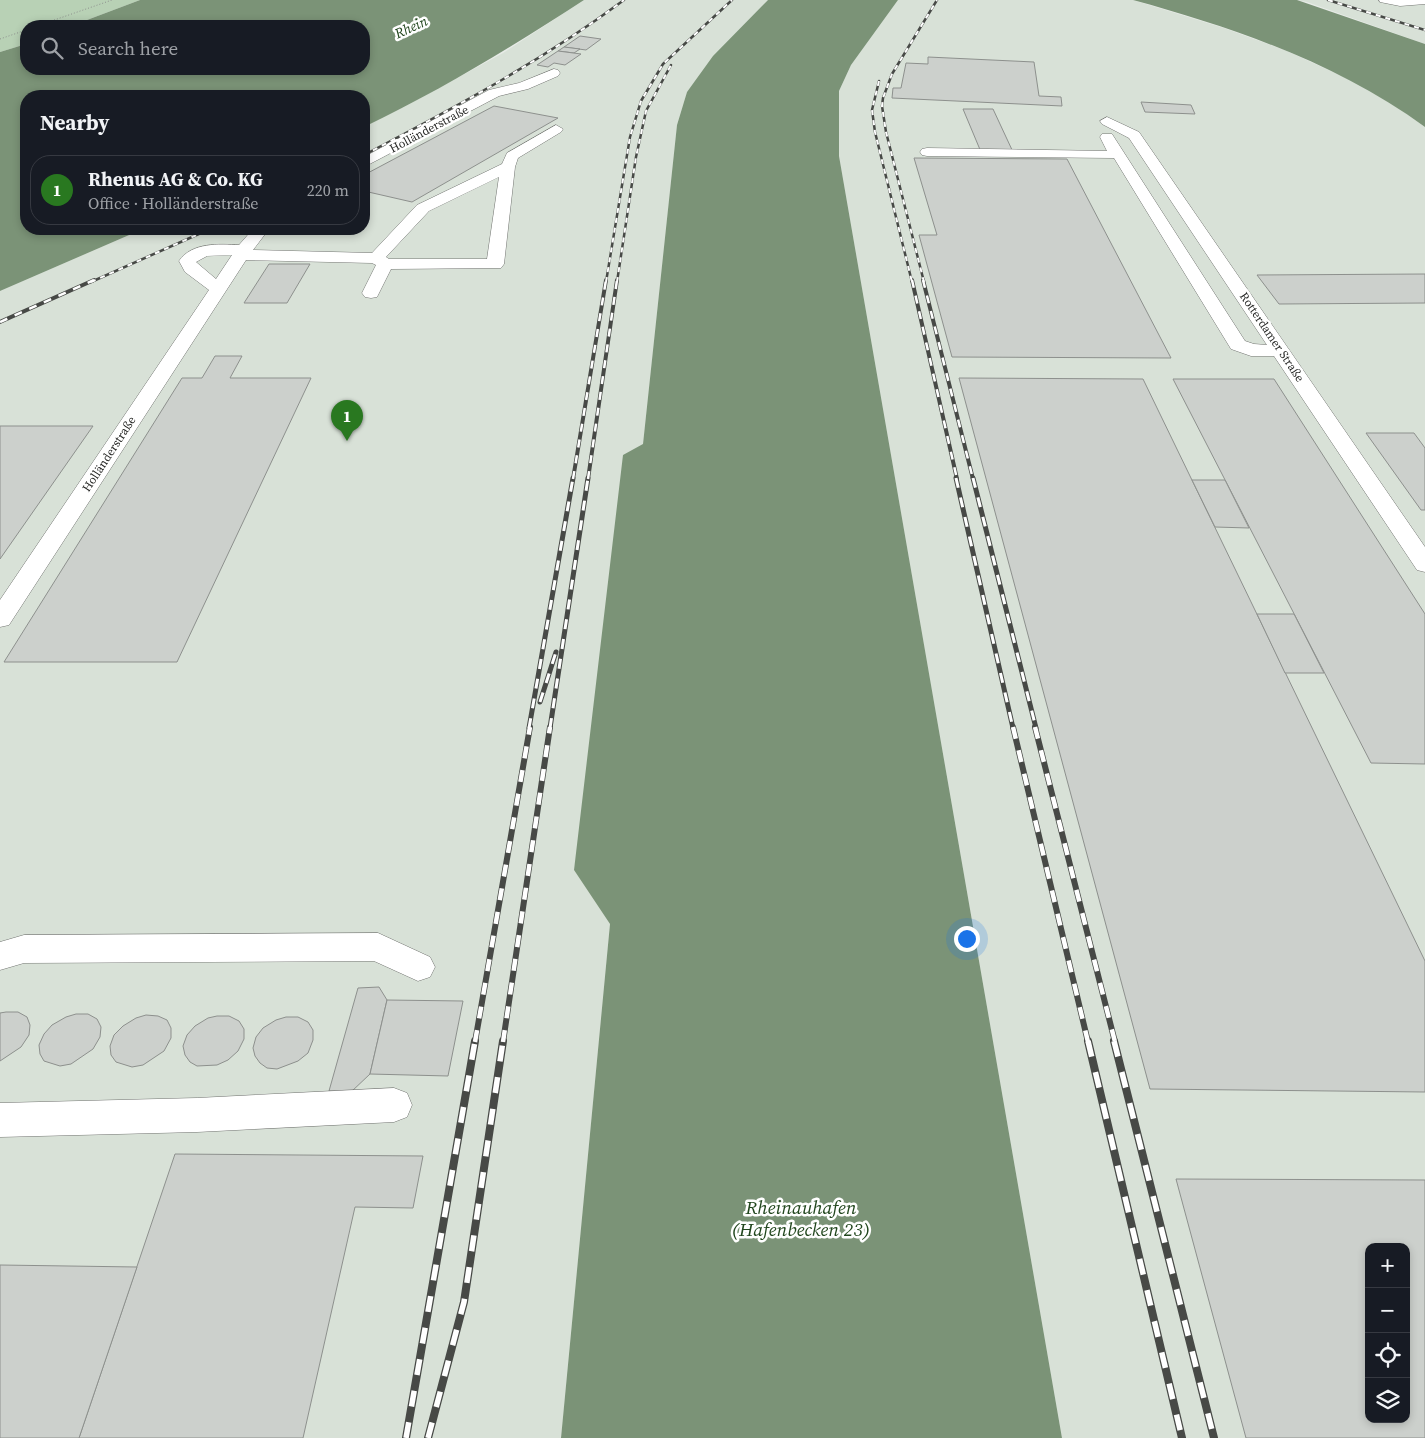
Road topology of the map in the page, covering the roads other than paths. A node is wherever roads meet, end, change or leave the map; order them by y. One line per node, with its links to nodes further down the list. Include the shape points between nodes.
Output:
1 (1384, 0): 2 (street, via 1400,3)
2 (1425, 1)
3 (554, 73): 9 (street, Holländerstraße, via 524,86 494,93)
4 (1115, 125): 5 (street); 8 (street, via 1105,134); 16 (street, Rotterdamer Straße, via 1134,135)
5 (1139, 125)
6 (556, 129): 10 (street, via 512,156)
7 (927, 152): 8 (street, via 1109,155)
8 (1117, 152): 16 (street, via 1238,345 1251,350)
9 (370, 160)
10 (508, 167): 13 (street, via 423,208); 13 (street, via 495,264)
11 (256, 235): 12 (street, Holländerstraße)
12 (242, 252): 13 (street); 14 (street, Holländerstraße); 14 (street, via 220,249 194,255 187,261 191,268)
13 (381, 261): 15 (street)
14 (218, 289): 19 (street, Holländerstraße)
15 (371, 292)
16 (1282, 351): 17 (street, Rotterdamer Straße)
17 (1418, 545): 18 (street, Rotterdamer Straße)
18 (1425, 565)
19 (0, 619)
20 (0, 956): 21 (street, via 24,948 378,947)
21 (418, 967)
22 (394, 1105): 23 (street)
23 (0, 1120)

